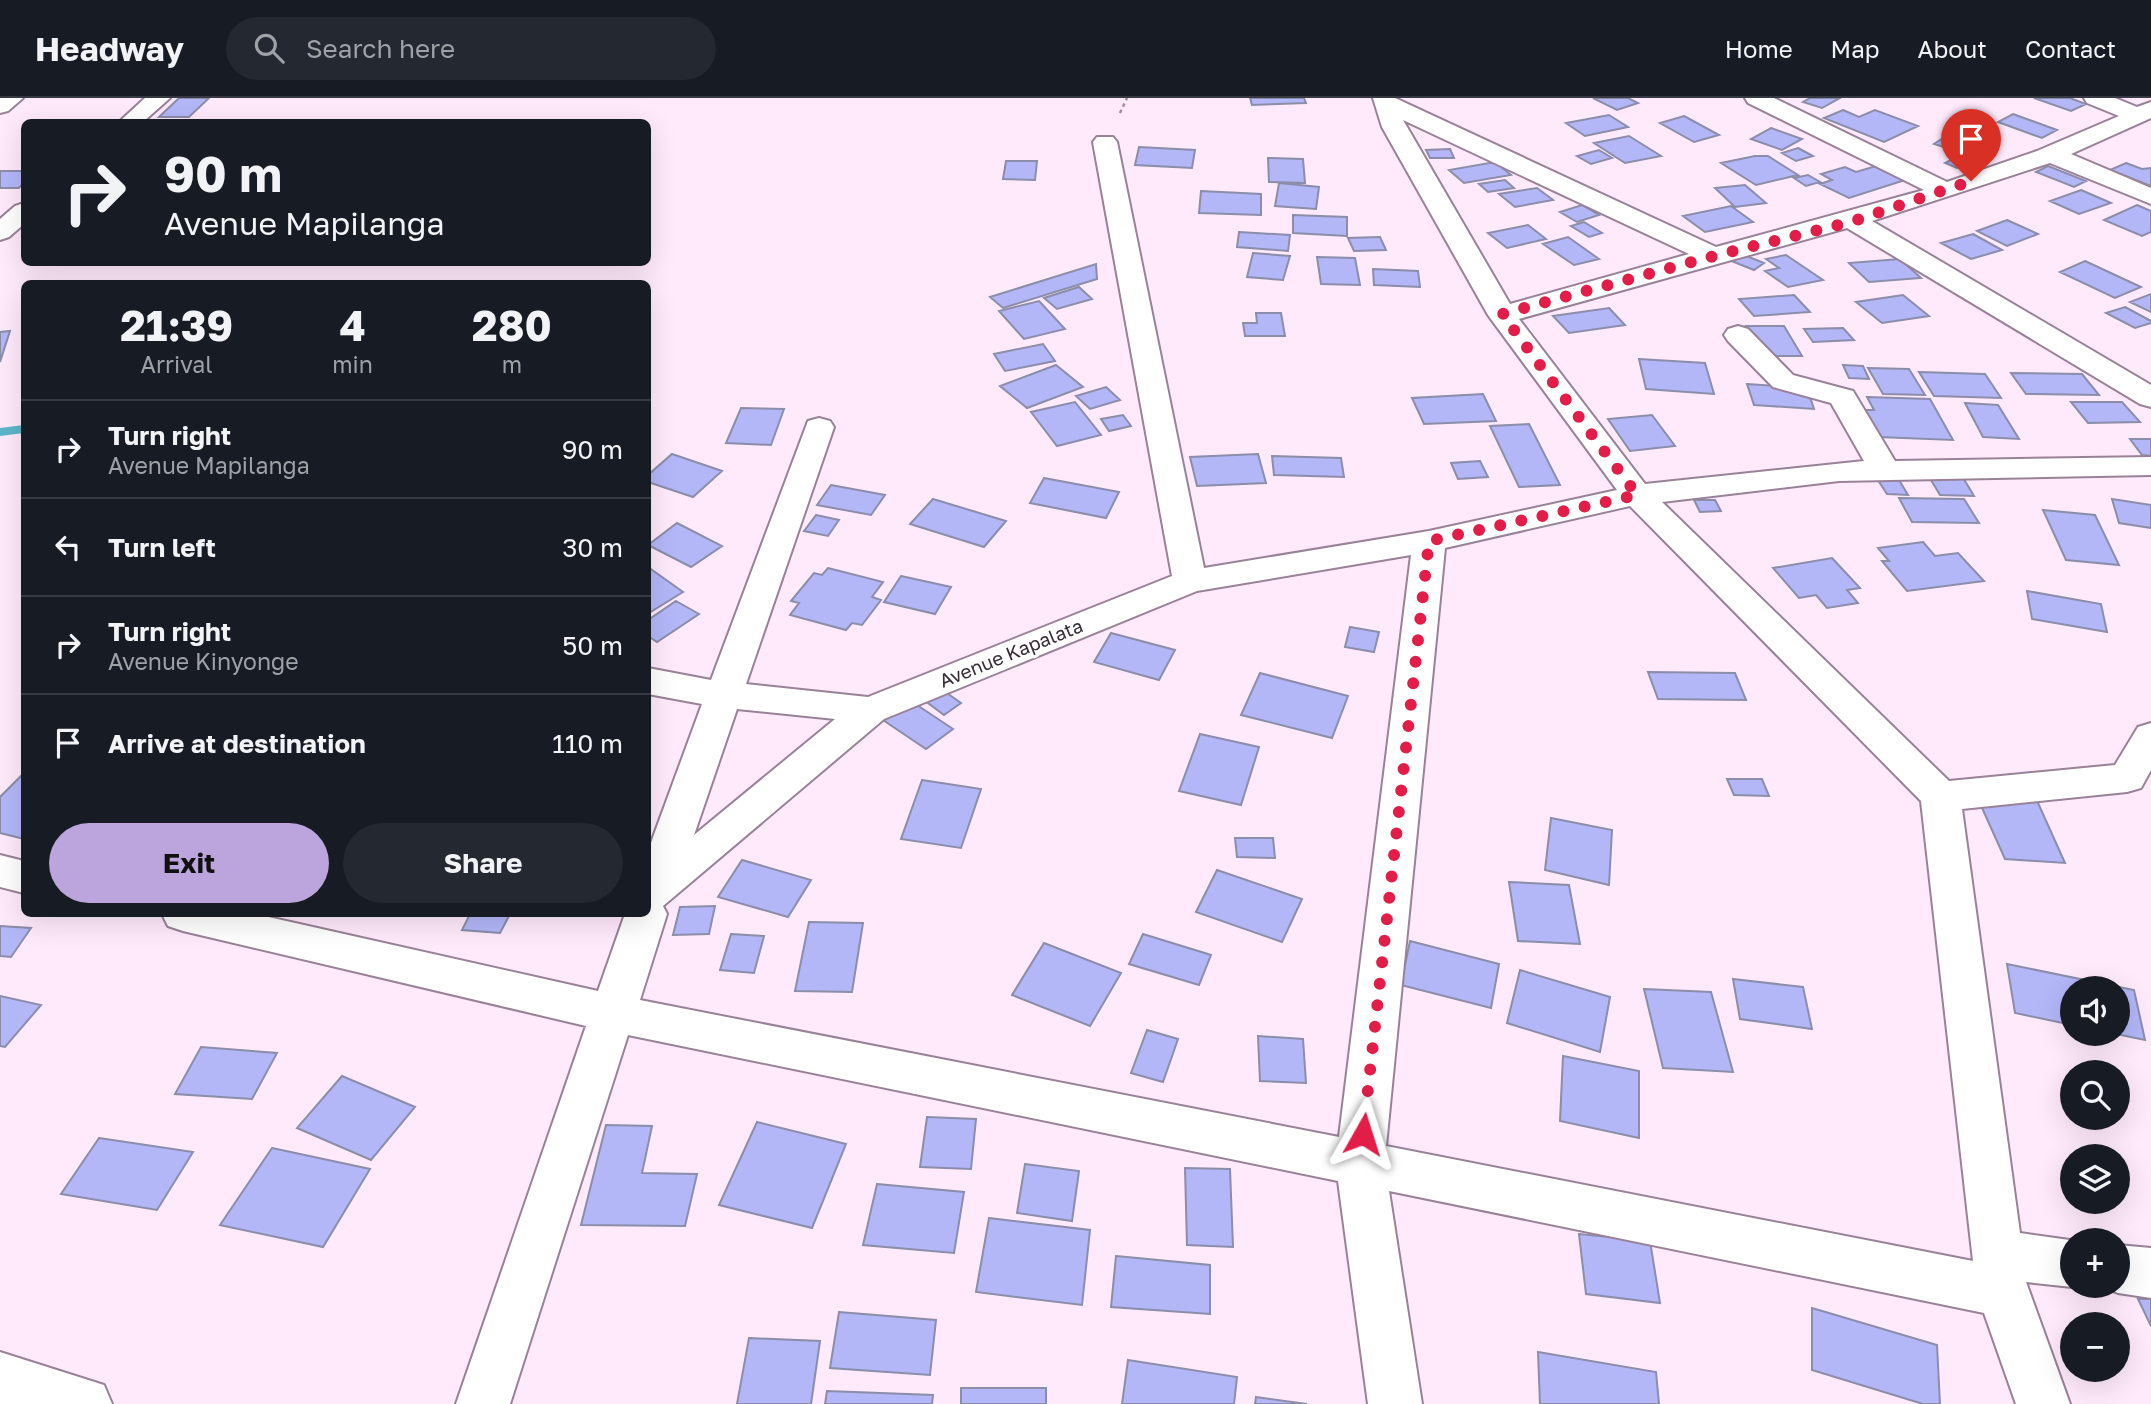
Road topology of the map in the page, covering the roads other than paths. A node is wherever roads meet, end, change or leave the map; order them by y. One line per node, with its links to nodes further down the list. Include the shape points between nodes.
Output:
1 (12, 98): 6 (street)
2 (159, 98): 8 (street)
3 (1756, 98): 11 (street)
4 (2095, 98): 7 (street)
5 (1385, 101): 16 (street); 17 (street, via 1394,127)
6 (0, 106)
7 (2145, 112): 10 (street)
8 (134, 119)
9 (1105, 142): 25 (street)
10 (2049, 154): 11 (street); 12 (street)
11 (1945, 191): 14 (street)
12 (2151, 197)
13 (21, 214): 15 (street)
14 (1854, 221): 16 (street); 19 (street)
15 (0, 232)
16 (1714, 256): 17 (street)
17 (1502, 314): 23 (street)
18 (1738, 335): 22 (street, via 1783,380 1842,397)
19 (2151, 398)
20 (820, 426): 27 (street)
21 (2151, 467): 22 (street, Avenue Kapalata)
22 (1885, 471): 23 (street, Avenue Kapalata, via 1839,471)
23 (1637, 495): 24 (street, Avenue Kapalata); 30 (street)
24 (1429, 541): 25 (street, Avenue Kapalata); 38 (street)
25 (1190, 581): 28 (street, Avenue Kapalata)
26 (651, 682): 27 (street)
27 (724, 695): 28 (street); 33 (street)
28 (871, 710): 34 (street, Avenue Kapalata)
29 (2151, 737): 30 (street, via 2127,778)
30 (1940, 796): 41 (street)
31 (0, 871): 32 (street)
32 (21, 876)
33 (651, 899)
34 (651, 903)
35 (196, 917): 37 (street)
36 (645, 917): 37 (street)
37 (611, 1013): 38 (street); 45 (street)
38 (1360, 1161): 41 (street); 46 (street)
39 (2060, 1265): 41 (street)
40 (2130, 1270): 42 (street)
41 (2000, 1273): 47 (street)
42 (2151, 1273)
43 (0, 1379): 44 (street)
44 (85, 1404)
45 (483, 1404)
46 (1395, 1404)
47 (2043, 1404)

